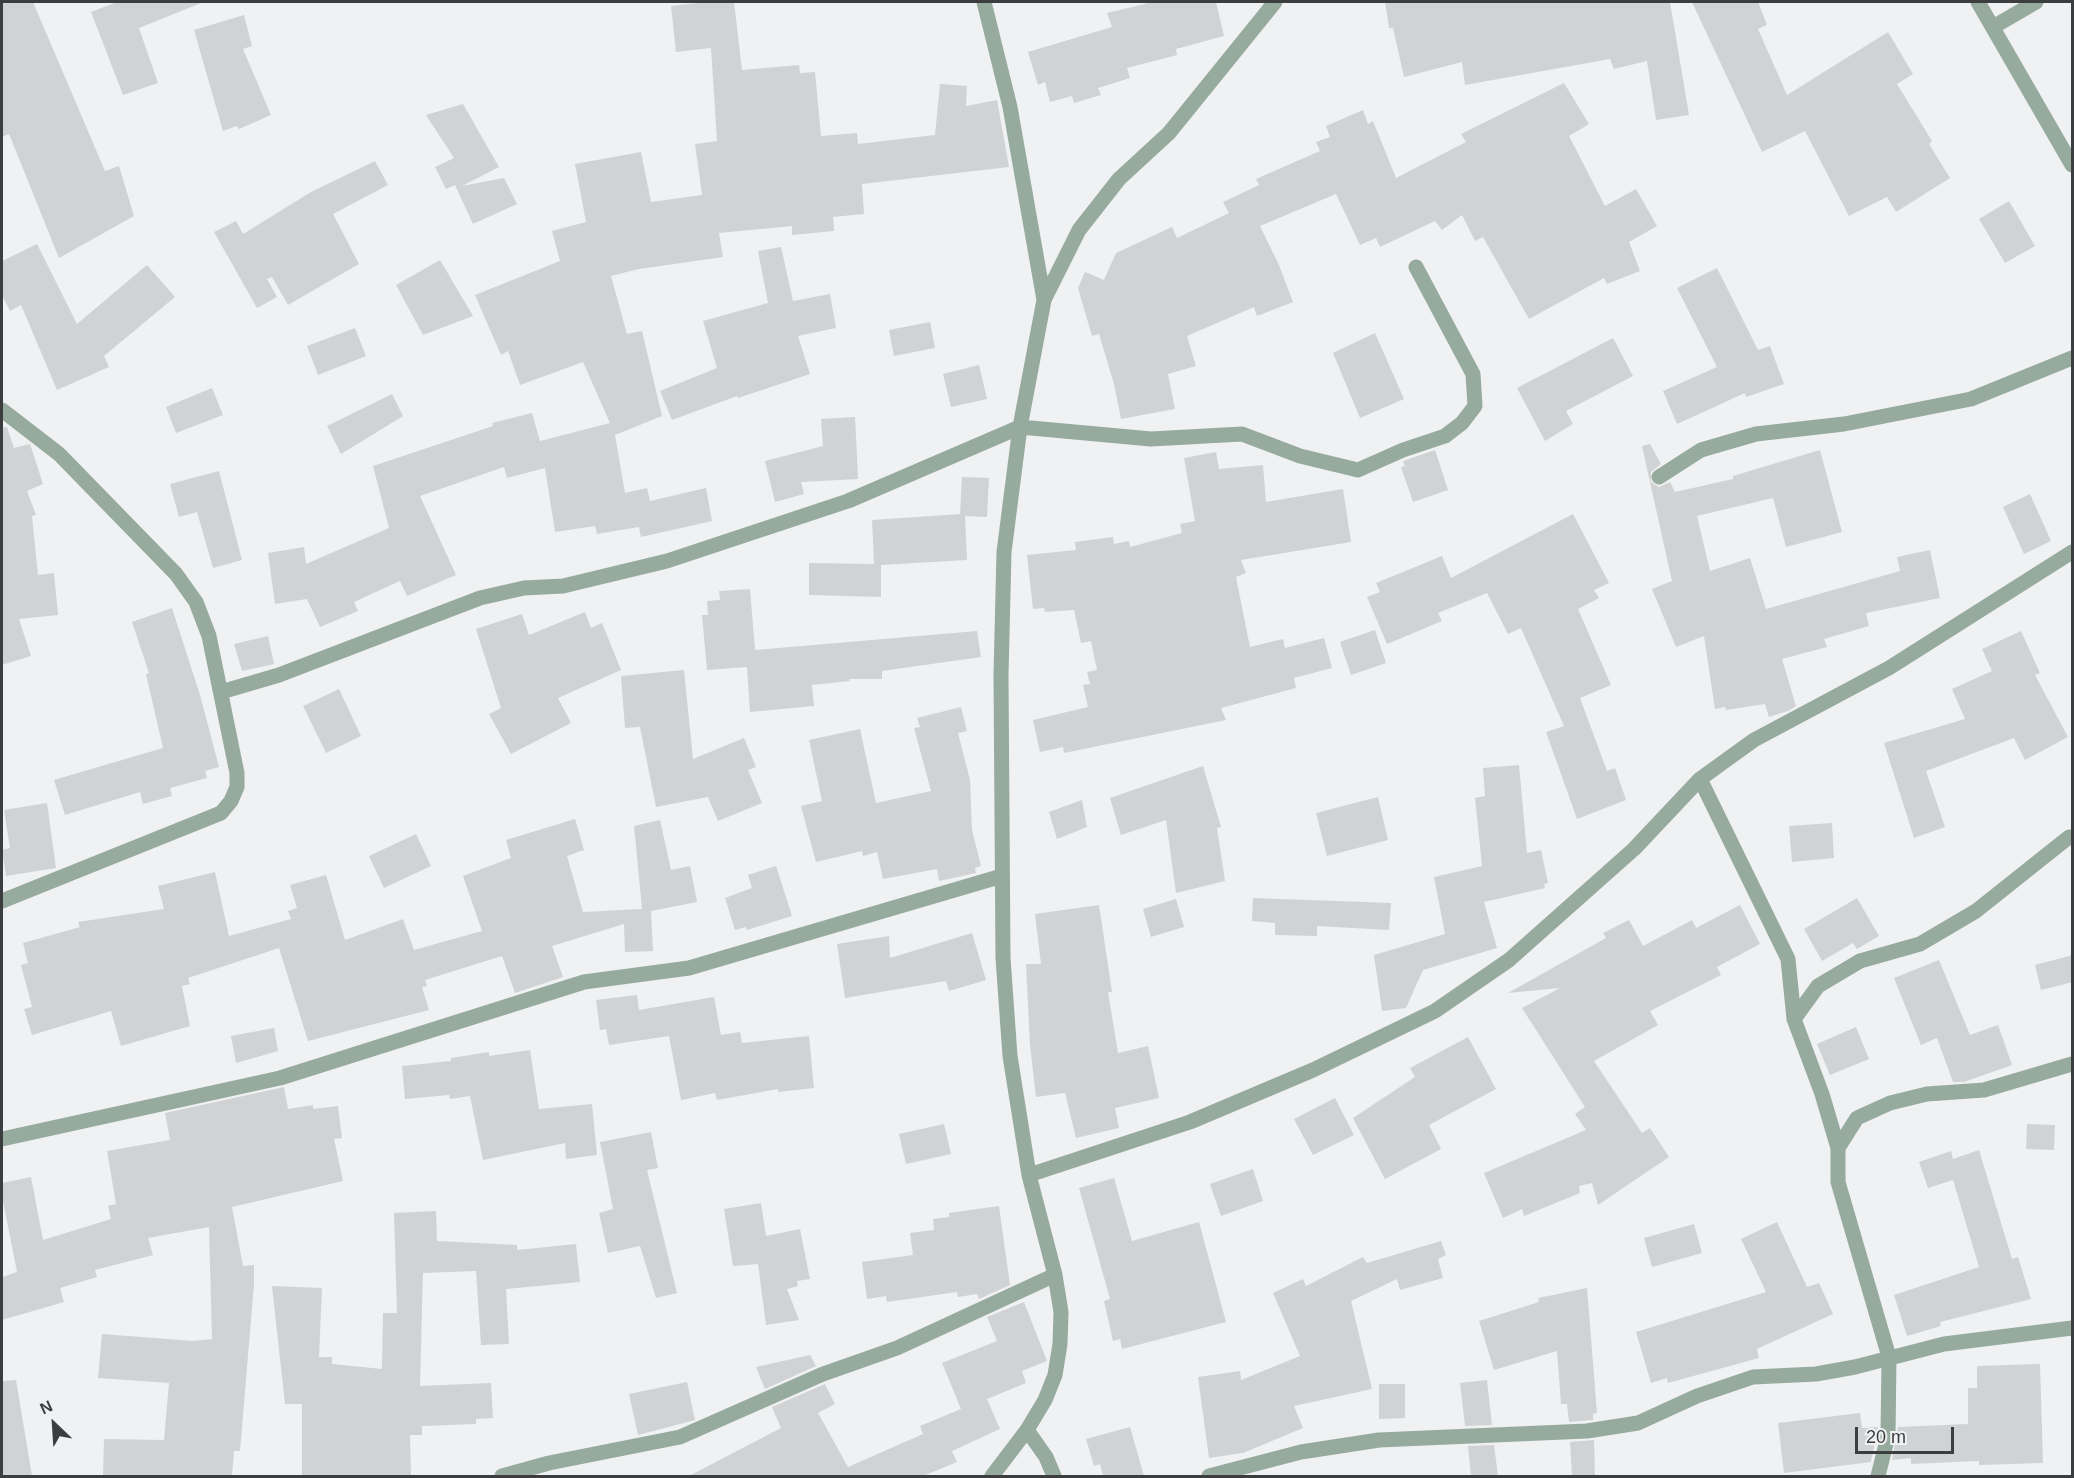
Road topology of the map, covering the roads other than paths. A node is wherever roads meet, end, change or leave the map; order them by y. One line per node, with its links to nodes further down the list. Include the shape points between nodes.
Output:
1 (984, 2): 8 (street, via 1010,107)
2 (1275, 2): 8 (street, via 1169,133 1119,178 1085,221)
3 (1978, 2): 5 (street)
4 (2036, 2): 5 (street)
5 (1993, 27): 6 (street)
6 (2073, 165)
7 (1416, 267): 11 (street, via 1473,374 1475,406 1462,423 1444,436 1358,470 1300,456 1242,435 1151,439)
8 (1044, 300): 11 (street)
9 (2073, 358): 12 (street, via 1971,399 1844,424 1745,438 1701,450)
10 (2, 410): 14 (street, via 59,453 176,574 196,602 209,636)
11 (1020, 427): 14 (street, via 848,501 667,561 563,586 524,588 480,598 290,671); 17 (street, via 1004,552)
12 (1659, 477)
13 (2073, 552): 15 (street, via 1889,668 1754,740)
14 (221, 693): 18 (street, via 237,787 220,813)
15 (1700, 779): 19 (street, via 1788,959); 23 (street, via 1634,849 1509,960 1435,1011 1313,1070 1190,1122)
16 (2069, 837): 19 (street, via 1976,911 1920,944 1860,961 1818,986)
17 (1002, 876): 21 (street, via 689,968 584,982 280,1078); 23 (street, via 1010,1056)
18 (2, 901)
19 (1794, 1019): 22 (street)
20 (2073, 1064): 22 (street, via 1984,1090 1927,1094 1890,1103 1857,1118)
21 (2, 1139)
22 (1838, 1148): 26 (street, via 1838,1182)
23 (1029, 1174): 24 (street)
24 (1055, 1275): 27 (street, via 1061,1312 1055,1375); 28 (street, via 897,1348 823,1374 680,1437)
25 (2073, 1328): 26 (street, via 1944,1344)
26 (1889, 1358): 31 (street, via 1816,1374 1754,1377 1697,1396 1638,1423 1587,1431 1379,1440 1301,1452); 32 (street, via 1888,1436)
27 (1027, 1430): 29 (street); 30 (street)
28 (502, 1476)
29 (992, 1476)
30 (1054, 1476)
31 (1209, 1476)
32 (1878, 1476)

